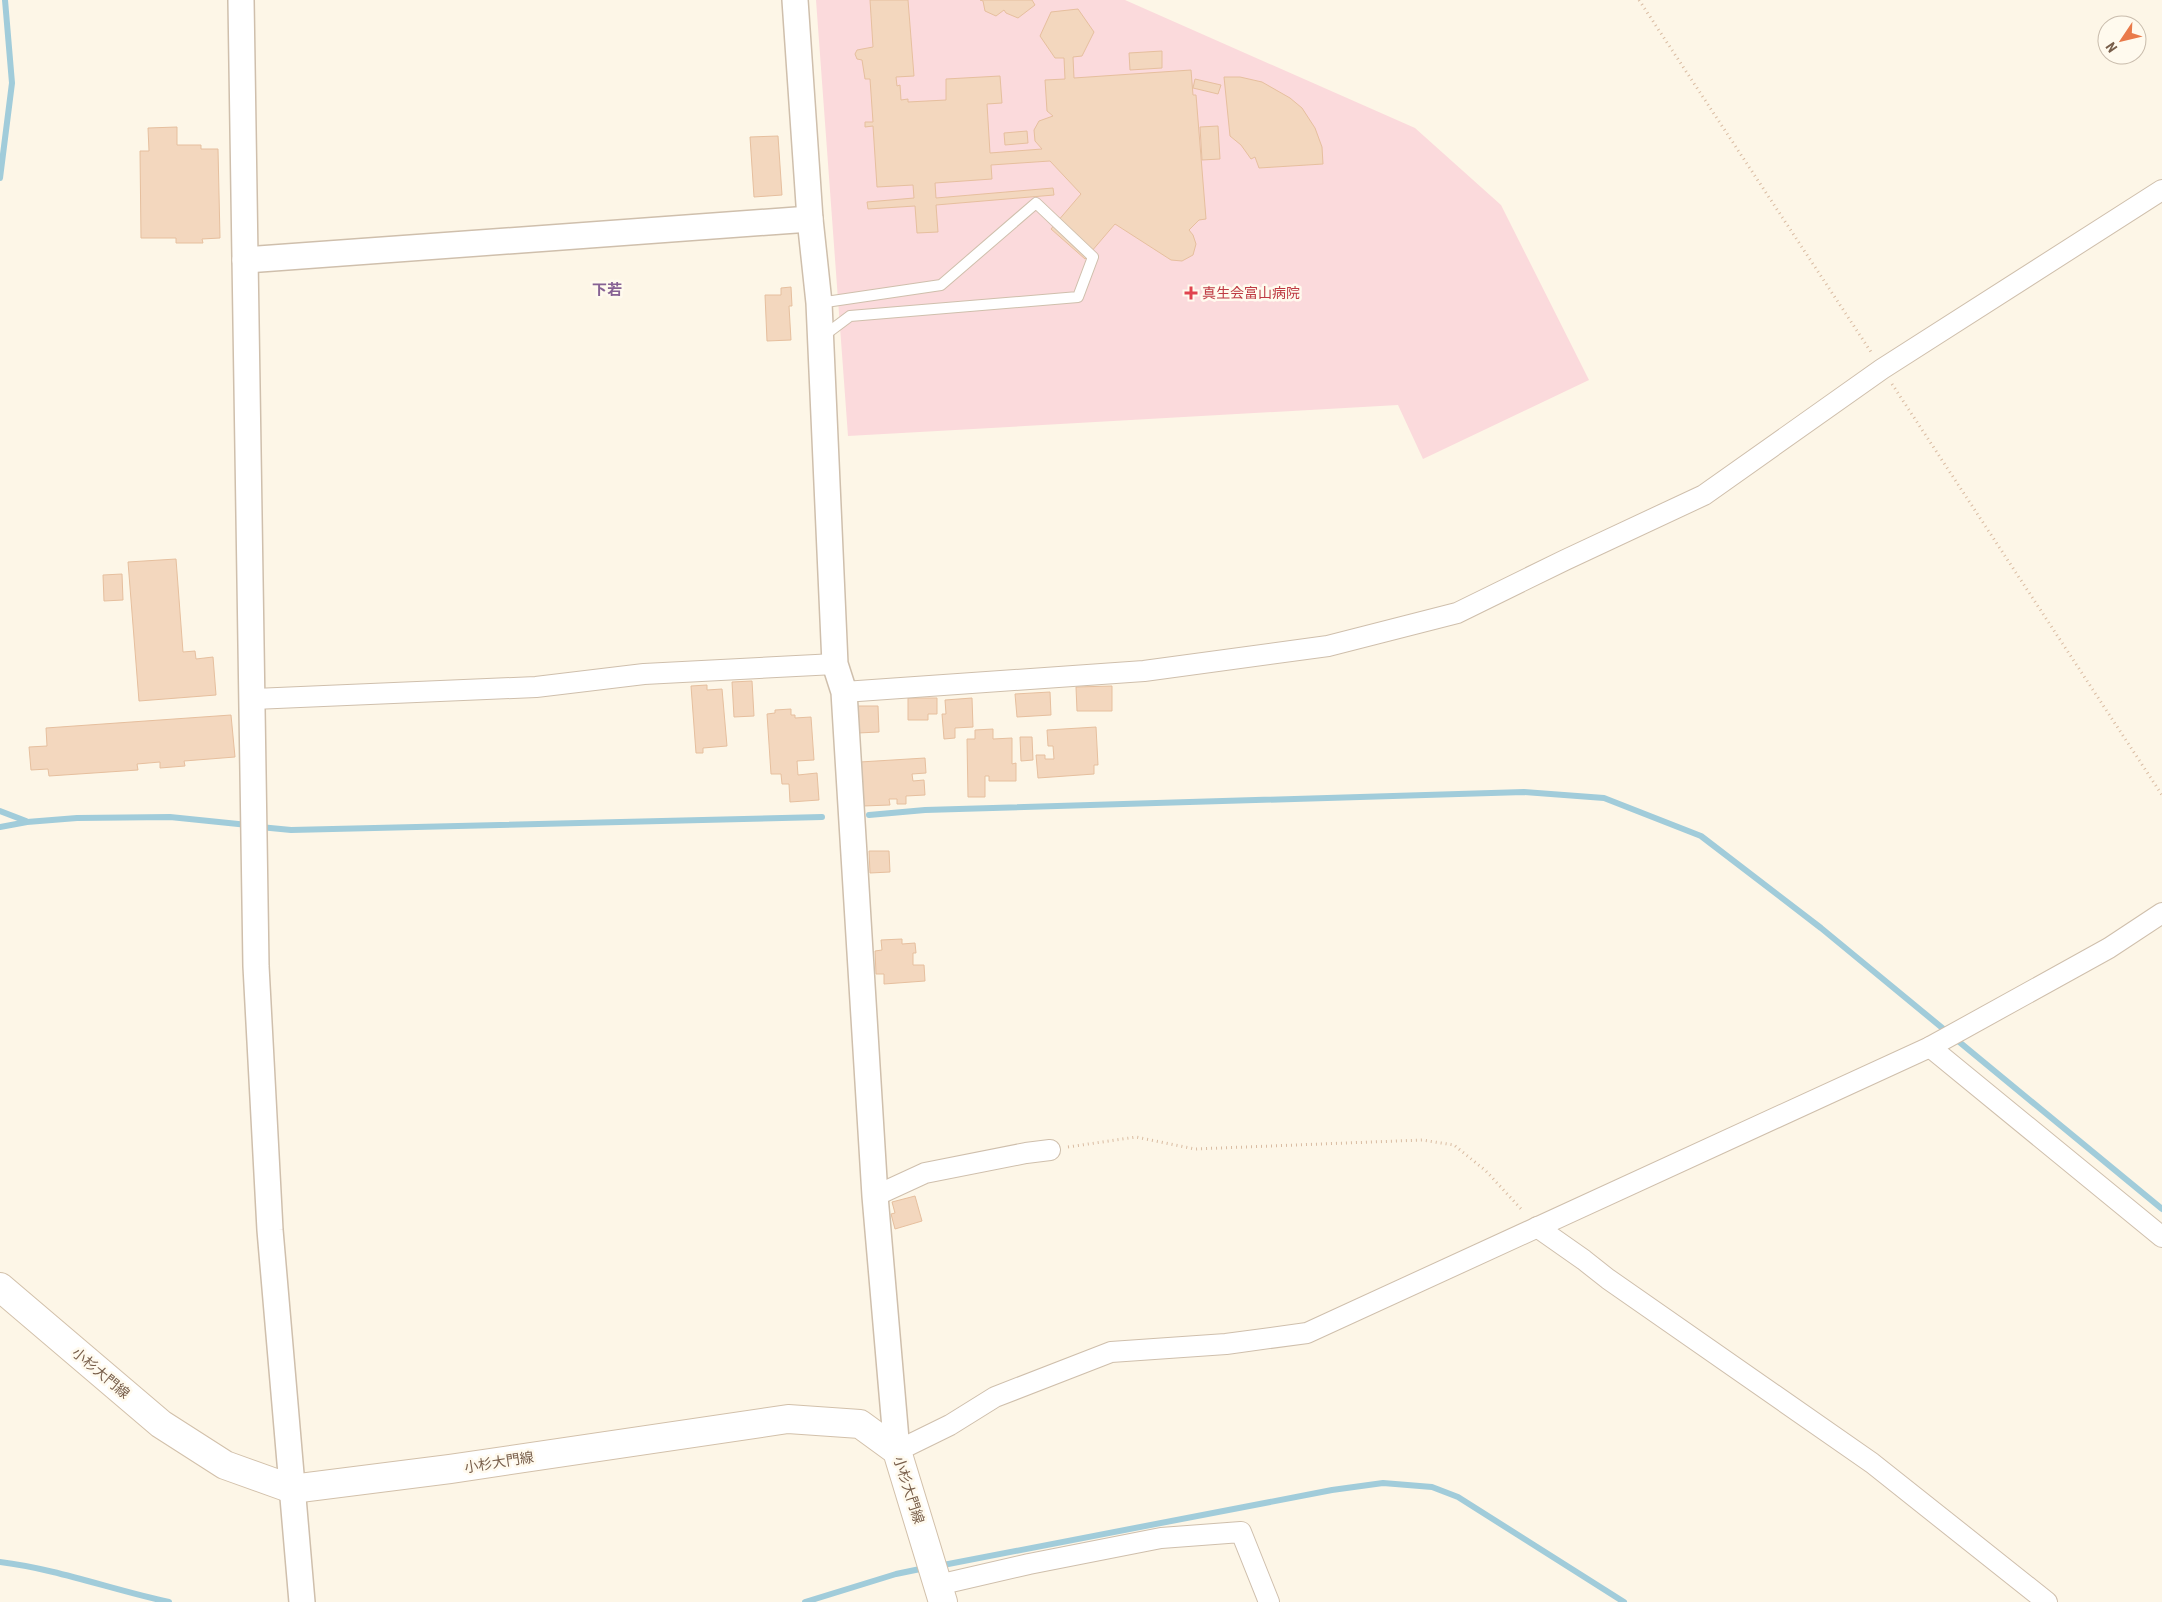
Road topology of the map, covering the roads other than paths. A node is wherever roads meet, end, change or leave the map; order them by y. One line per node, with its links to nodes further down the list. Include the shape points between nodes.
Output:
1 (241, 0): 5 (street)
2 (795, 0): 4 (street)
3 (2162, 190): 9 (street, via 1882,369 1704,495 1457,613 1328,646 1144,671)
4 (810, 219): 5 (street); 6 (street)
5 (244, 260): 10 (street)
6 (819, 303): 7 (street); 7 (lane, via 941,285 1036,203 1093,257 1078,297 850,316 830,331)
7 (821, 332): 8 (street)
8 (835, 664): 9 (street); 10 (street, via 644,674 536,687)
9 (844, 692): 14 (street)
10 (252, 699): 19 (street, via 256,966 270,1230)
11 (2162, 913): 12 (street, via 2109,948)
12 (1930, 1047): 15 (street); 16 (street)
13 (1050, 1150): 14 (street, via 926,1173)
14 (875, 1196): 18 (street)
15 (1537, 1227): 18 (street, via 1307,1333 1226,1344 1111,1352 995,1397 950,1425); 23 (street, via 1872,1463)
16 (2162, 1238)
17 (0, 1287): 19 (main road, 小杉大門線, via 162,1424 225,1464)
18 (897, 1451): 19 (main road, 小杉大門線, via 860,1424 788,1419); 20 (main road, 小杉大門線)
19 (292, 1489): 21 (street)
20 (941, 1593): 22 (street, via 1030,1564 1161,1538 1241,1532)
21 (302, 1602)
22 (1269, 1602)
23 (2047, 1602)

